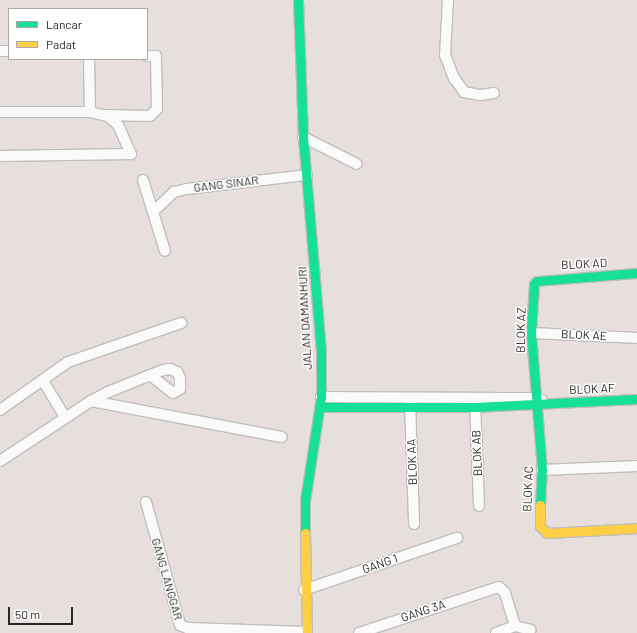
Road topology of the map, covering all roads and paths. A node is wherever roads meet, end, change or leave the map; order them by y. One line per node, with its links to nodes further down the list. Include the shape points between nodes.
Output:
1 (298, 0): 9 (street, JALAN DAMANHURI)
2 (448, 0): 5 (street, via 445,56 454,78 464,92)
3 (148, 56): 8 (street, via 156,56 157,109 150,116)
4 (89, 60): 7 (street)
5 (494, 94)
6 (0, 112): 7 (street)
7 (90, 112): 8 (street)
8 (103, 115): 10 (street, via 118,125 131,154)
9 (303, 137): 11 (street); 12 (street, JALAN DAMANHURI)
10 (0, 156)
11 (357, 164)
12 (307, 175): 14 (street, GANG SINAR, via 174,192); 27 (street, JALAN DAMANHURI, via 321,350)
13 (143, 180): 14 (street)
14 (154, 211): 15 (street)
15 (165, 251)
16 (637, 273): 17 (street, BLOK AD, via 542,279)
17 (534, 284): 19 (street, BLOK AZ)
18 (180, 323): 23 (street, via 68,362)
19 (531, 333): 20 (street, BLOK AE); 22 (street, BLOK AZ)
20 (637, 338)
21 (150, 375): 25 (street)
22 (533, 377): 26 (street, BLOK AC)
23 (43, 381): 31 (street); 32 (street)
24 (637, 399): 28 (street, BLOK AF)
25 (92, 401): 32 (street); 33 (street)
26 (535, 401): 28 (street); 29 (street); 36 (street, BLOK AC)
27 (320, 402): 30 (street); 42 (street, JALAN DAMANHURI, via 305,500)
28 (548, 402)
29 (475, 403): 30 (street); 38 (street, BLOK AB)
30 (410, 404): 39 (street, BLOK AA)
31 (0, 410)
32 (65, 417): 34 (street)
33 (282, 438)
34 (0, 460)
35 (637, 466): 36 (street)
36 (542, 470): 40 (street, BLOK AC, via 539,520 540,526 547,533)
37 (146, 502): 45 (street, GANG LANGGAR, via 180,625 187,628)
38 (479, 506)
39 (414, 524)
40 (637, 528)
41 (457, 538): 42 (street, GANG 1)
42 (304, 590): 45 (street, JALAN DAMANHURI)
43 (515, 626): 44 (street); 46 (street, GANG 3A, via 504,590 499,587); 47 (street)
44 (531, 630)
45 (307, 632)
46 (359, 633)
47 (496, 633)

